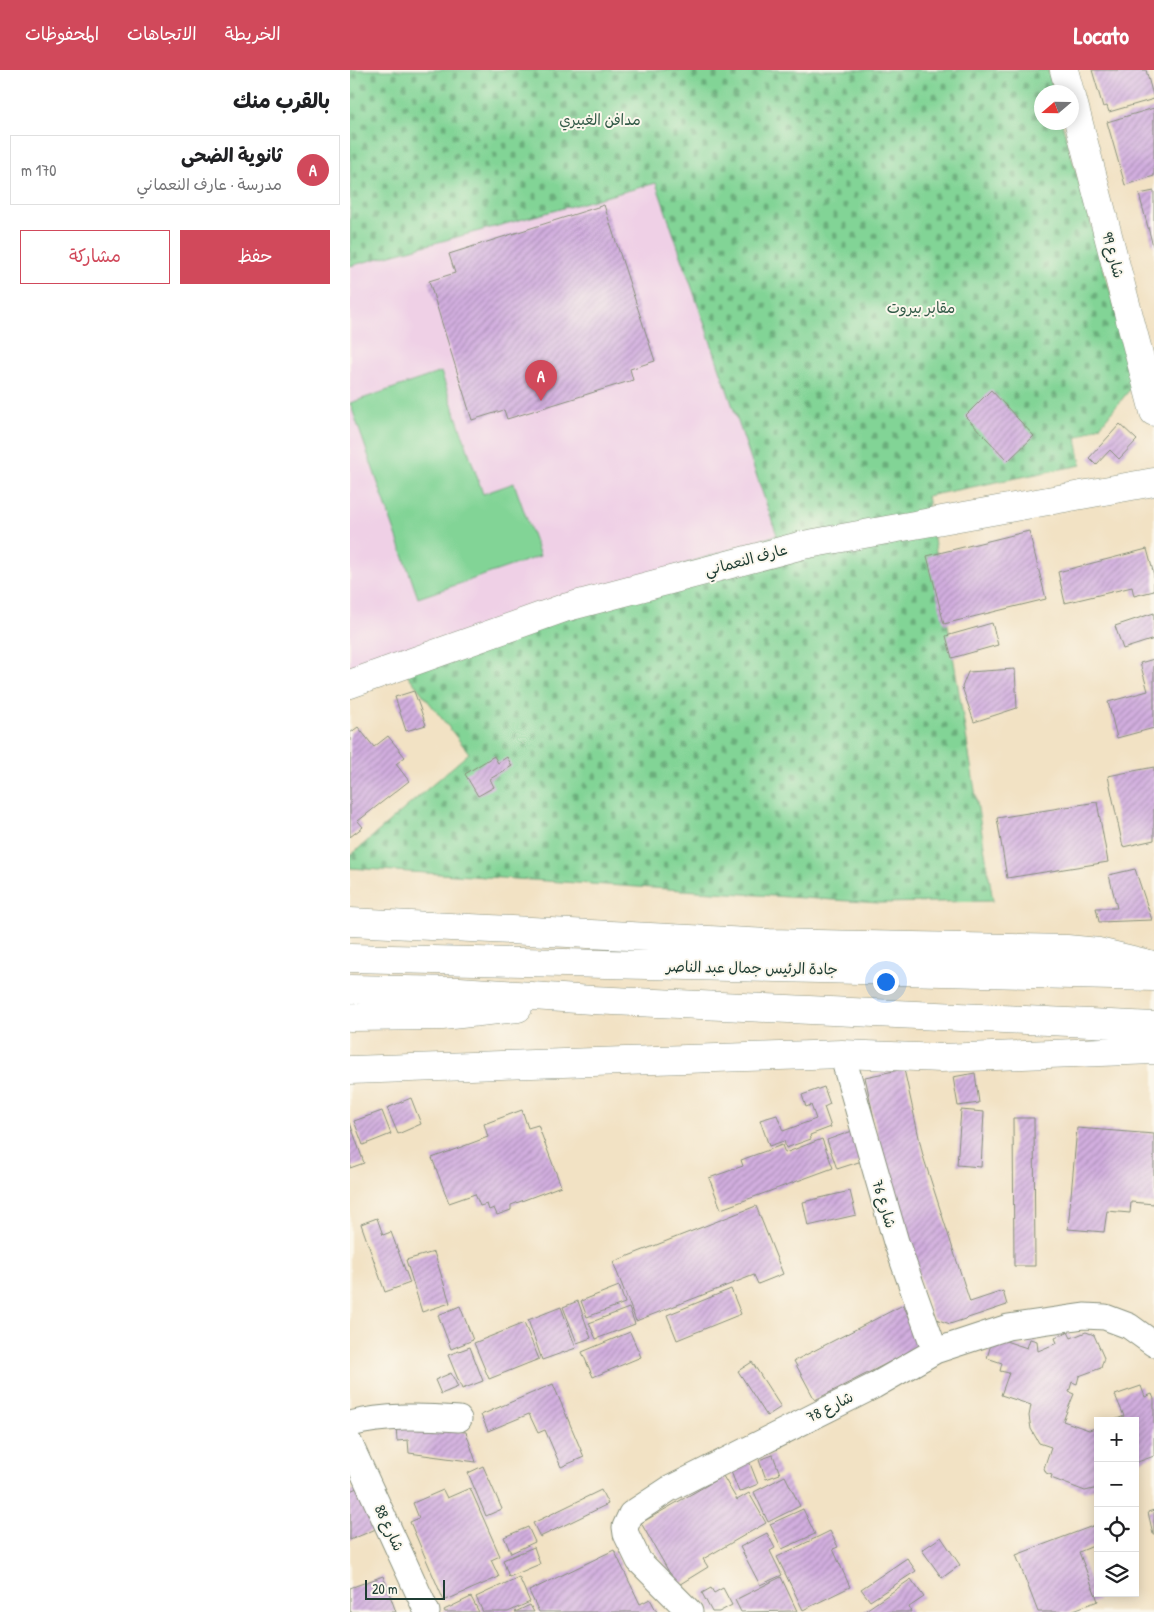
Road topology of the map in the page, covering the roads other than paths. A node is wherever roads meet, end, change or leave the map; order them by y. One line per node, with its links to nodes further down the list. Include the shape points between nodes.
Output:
1 (1064, 70): 2 (main road)
2 (1068, 85)
3 (1079, 125): 4 (main road, شارع 99)
4 (1154, 412)
5 (1154, 482): 6 (main road, عارف النعماني, via 803,545 564,608)
6 (350, 684)
7 (350, 922): 9 (main road, via 769,943 1066,948)
8 (350, 958): 10 (main road, جادة الرئيس جمال عبد الناصر)
9 (1154, 965)
10 (1154, 977)
11 (350, 989): 12 (main road, via 459,991)
12 (592, 1000): 13 (main road, via 442,1016); 14 (main road)
13 (350, 1017)
14 (1154, 1026)
15 (1154, 1050): 16 (main road, via 941,1058)
16 (842, 1054): 17 (main road); 19 (street, شارع 76, via 896,1242)
17 (350, 1070)
18 (1154, 1344): 19 (street, شارع 78, via 1129,1326 1105,1317 1084,1316 1008,1327)
19 (935, 1351): 24 (street, شارع 78, via 874,1386 669,1489 631,1514 625,1527 629,1544 639,1561)
20 (459, 1419): 21 (street, via 400,1416 371,1418)
21 (350, 1424)
22 (350, 1444): 23 (street, شارع 88)
23 (427, 1612)
24 (690, 1612)

